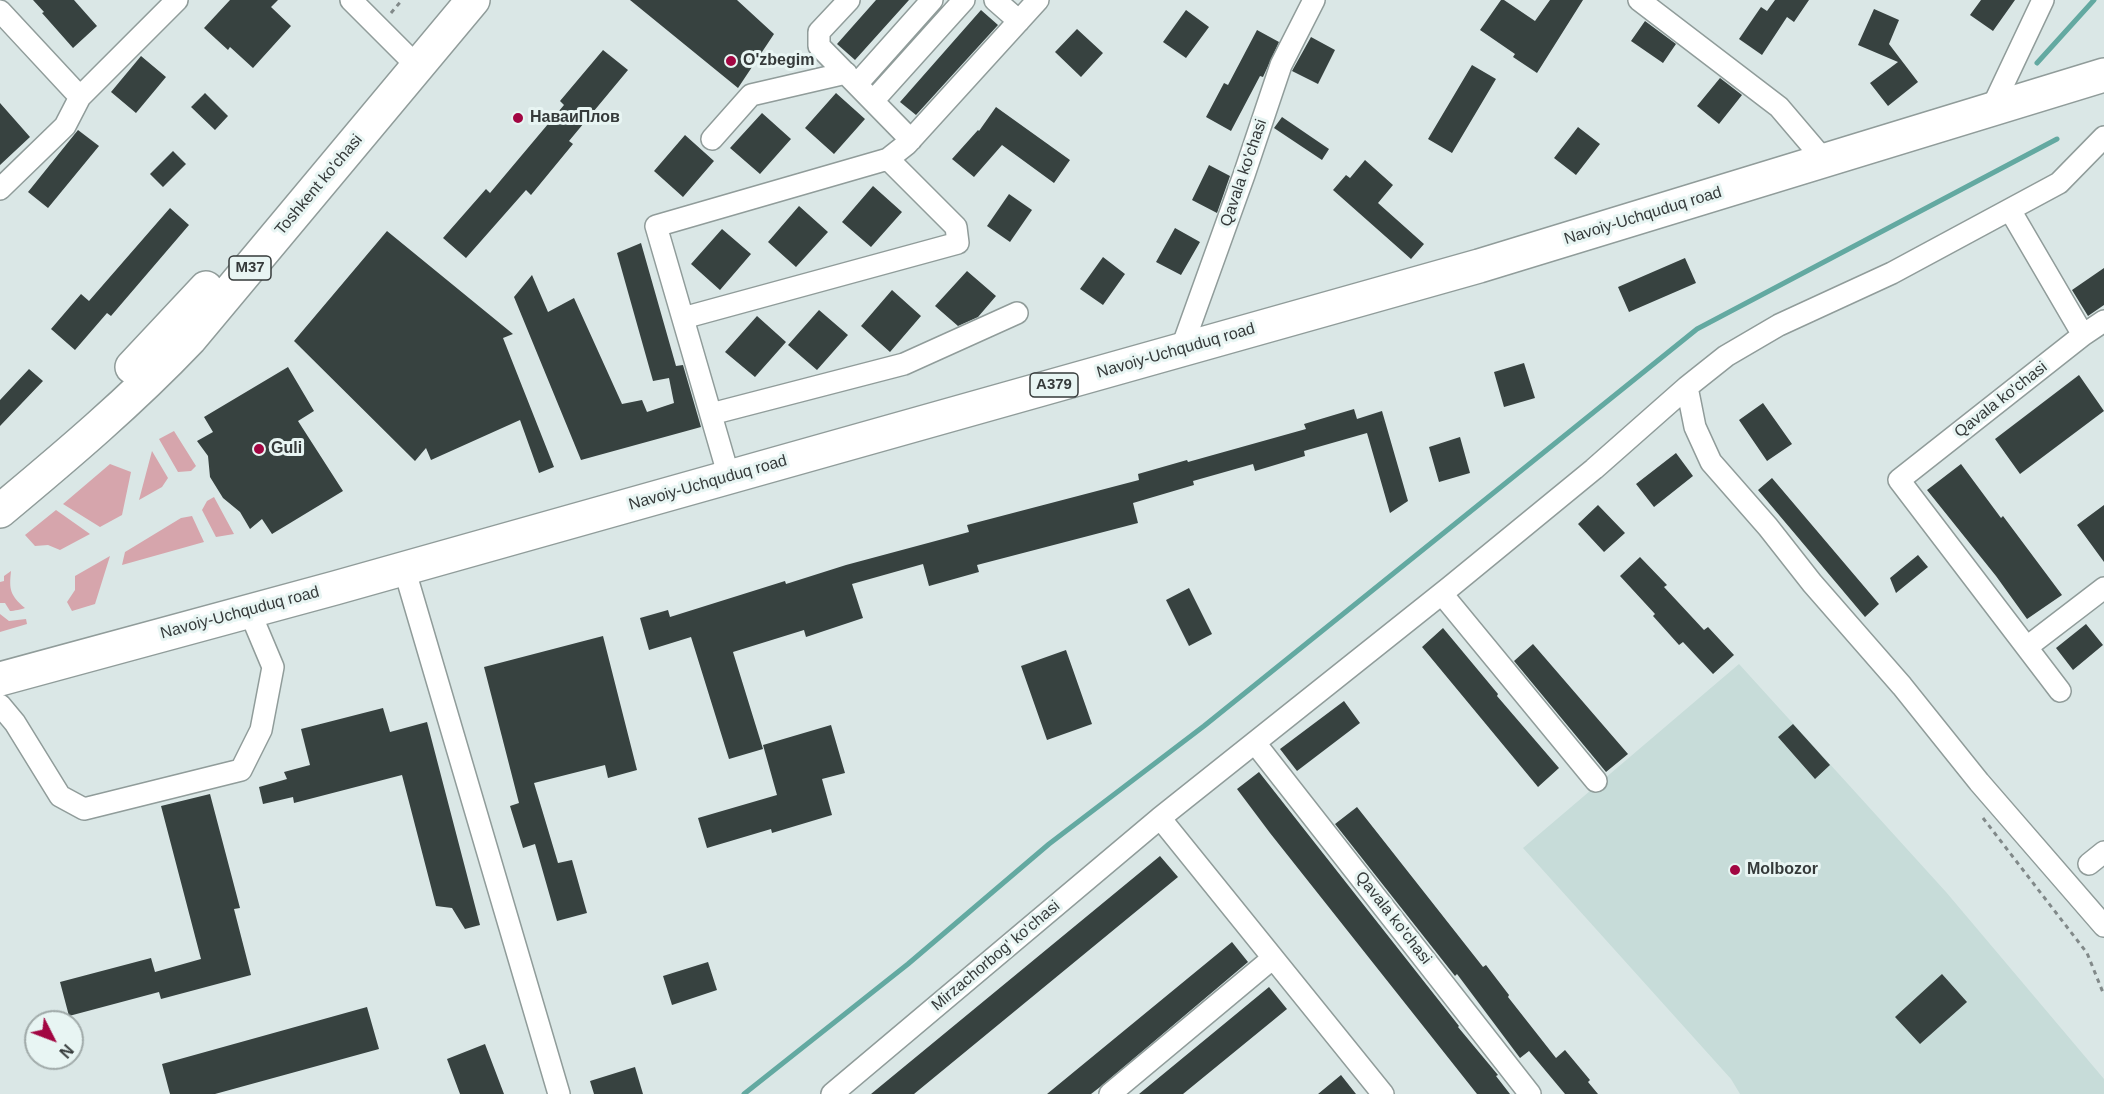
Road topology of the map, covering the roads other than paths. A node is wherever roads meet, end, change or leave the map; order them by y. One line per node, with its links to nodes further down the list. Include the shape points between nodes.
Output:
1 (177, 0): 18 (street)
2 (351, 0): 15 (street)
3 (448, 0): 15 (highway, Toshkent ko'chasi / M37)
4 (473, 0): 15 (highway, Toshkent ko'chasi / M37)
5 (849, 0): 16 (street, via 819,32 819,46)
6 (932, 0): 16 (street)
7 (964, 0): 19 (street)
8 (995, 0): 14 (street)
9 (1038, 0): 14 (street)
10 (1314, 0): 32 (street, Qavala ko'chasi, via 1281,65)
11 (1639, 0): 25 (street, via 1779,107)
12 (2043, 0): 20 (street)
13 (0, 11): 18 (street)
14 (1019, 21): 23 (street)
15 (411, 60): 36 (highway, Toshkent ko'chasi / M37, via 138,361); 37 (highway, Toshkent ko'chasi / M37, via 190,339 150,382)
16 (851, 79): 19 (street); 22 (street, via 751,95)
17 (2102, 79): 20 (highway, Navoiy-Uchquduq road / A379)
18 (80, 97): 26 (street, via 65,126)
19 (873, 101): 23 (street)
20 (1991, 110): 25 (highway, Navoiy-Uchquduq road / A379)
21 (2104, 137): 27 (street, Mirzachorbog' ko'chasi, via 2059,183)
22 (712, 139)
23 (911, 140): 24 (street)
24 (888, 159): 29 (street, via 656,226); 29 (street, via 956,227 958,243)
25 (1825, 161): 32 (highway, Navoiy-Uchquduq road / A379, via 1479,266)
26 (0, 189)
27 (2010, 210): 31 (street); 33 (street, Mirzachorbog' ko'chasi, via 1892,273 1779,325 1726,356)
28 (1017, 313): 34 (street, via 904,364)
29 (683, 318): 34 (street)
30 (2104, 321): 31 (street, Qavala ko'chasi)
31 (2083, 335): 42 (street, Qavala ko'chasi, via 1899,480)
32 (1181, 350): 35 (highway, Navoiy-Uchquduq road / A379)
33 (1687, 387): 40 (street, Mirzachorbog' ko'chasi); 49 (street, via 1695,427 1711,462)
34 (711, 414): 35 (street)
35 (729, 477): 38 (highway, Navoiy-Uchquduq road / A379)
36 (0, 484)
37 (0, 511)
38 (404, 568): 41 (highway, Navoiy-Uchquduq road / A379); 51 (street)
39 (2104, 588): 42 (street)
40 (1442, 594): 46 (street, Mirzachorbog' ko'chasi); 47 (street)
41 (249, 610): 43 (highway, Navoiy-Uchquduq road / A379); 45 (street, via 273,667 261,730 240,770 84,809 60,796)
42 (2027, 647): 44 (street)
43 (0, 679)
44 (2061, 691)
45 (0, 705)
46 (1256, 743): 48 (street, Mirzachorbog' ko'chasi); 55 (street, Qavala ko'chasi)
47 (1596, 781)
48 (1160, 818): 50 (street); 52 (street, Mirzachorbog' ko'chasi)
49 (2104, 926)
50 (1273, 958): 53 (street); 54 (street)
51 (559, 1094)
52 (832, 1094)
53 (1110, 1094)
54 (1383, 1094)
55 (1530, 1094)

